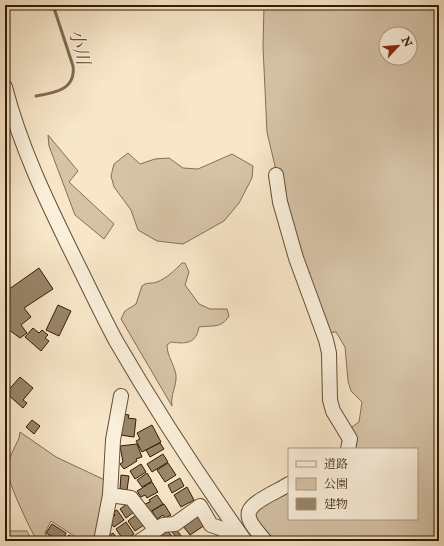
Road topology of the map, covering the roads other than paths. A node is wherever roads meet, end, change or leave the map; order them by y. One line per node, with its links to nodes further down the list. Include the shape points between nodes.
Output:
1 (5, 87): 13 (street, via 44,193 107,324 170,432)
2 (276, 175): 4 (street, via 280,202 296,258 326,340 329,352 330,400 333,411 350,439)
3 (121, 396): 6 (street, via 113,440)
4 (348, 448)
5 (288, 485): 14 (street, via 256,503 249,510 249,519)
6 (110, 495): 8 (street, via 131,498); 9 (street)
7 (211, 525): 8 (street, via 200,506 176,524 163,525); 11 (street); 12 (street)
8 (156, 530): 10 (street)
9 (101, 541)
10 (140, 541)
11 (220, 541)
12 (240, 541)
13 (245, 541)
14 (265, 541)

